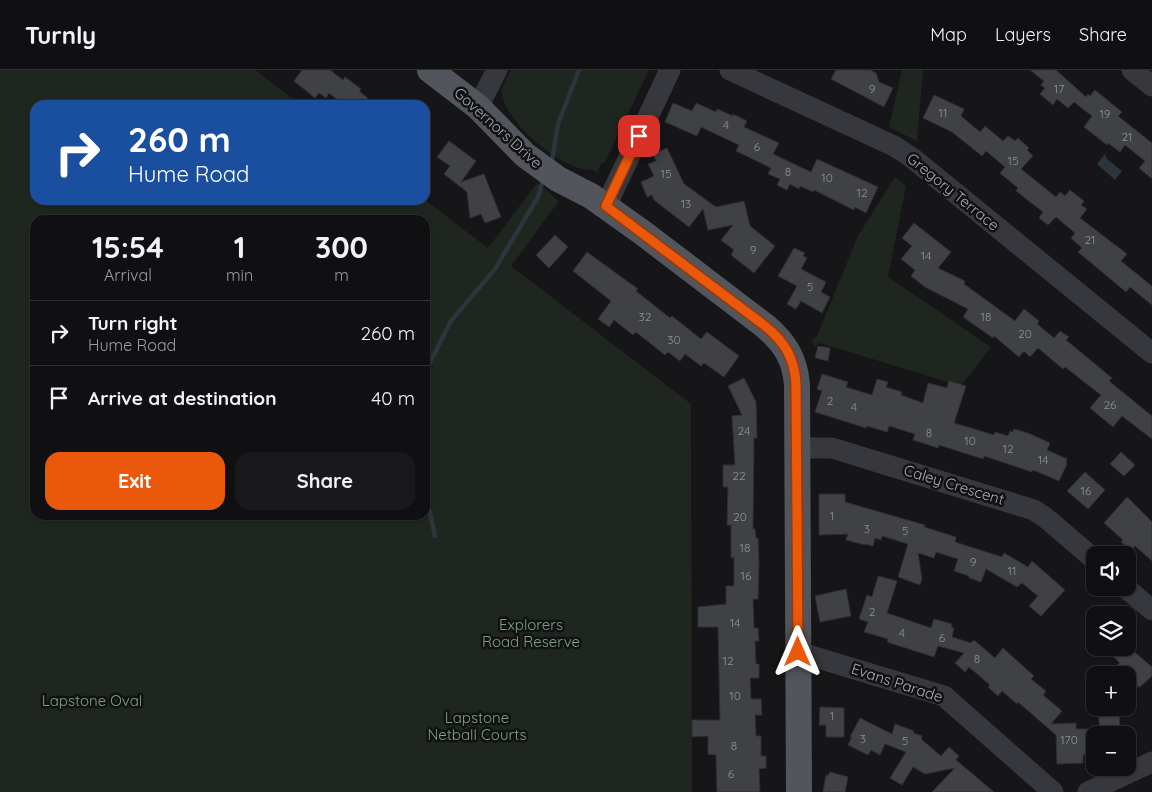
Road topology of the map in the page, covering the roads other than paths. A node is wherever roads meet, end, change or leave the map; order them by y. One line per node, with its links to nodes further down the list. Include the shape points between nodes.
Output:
1 (430, 70): 7 (main road, Governors Drive)
2 (497, 70): 7 (street)
3 (670, 70): 8 (street)
4 (730, 70): 9 (street, Gregory Terrace, via 894,146 911,157)
5 (1132, 70): 6 (street)
6 (1152, 86)
7 (478, 106): 8 (main road, Governors Drive, via 525,155 558,179)
8 (606, 206): 10 (main road, Governors Drive, via 781,341 796,374)
9 (1152, 352)
10 (797, 448): 11 (street, Caley Crescent, via 832,448 1034,510); 14 (main road, Governors Drive)
11 (1086, 552)
12 (1135, 596): 13 (street)
13 (1152, 610)
14 (798, 652): 16 (main road, Governors Drive); 17 (street, Evans Parade, via 944,696)
15 (1152, 762): 18 (street)
16 (798, 792)
17 (1053, 792)
18 (1088, 792)

